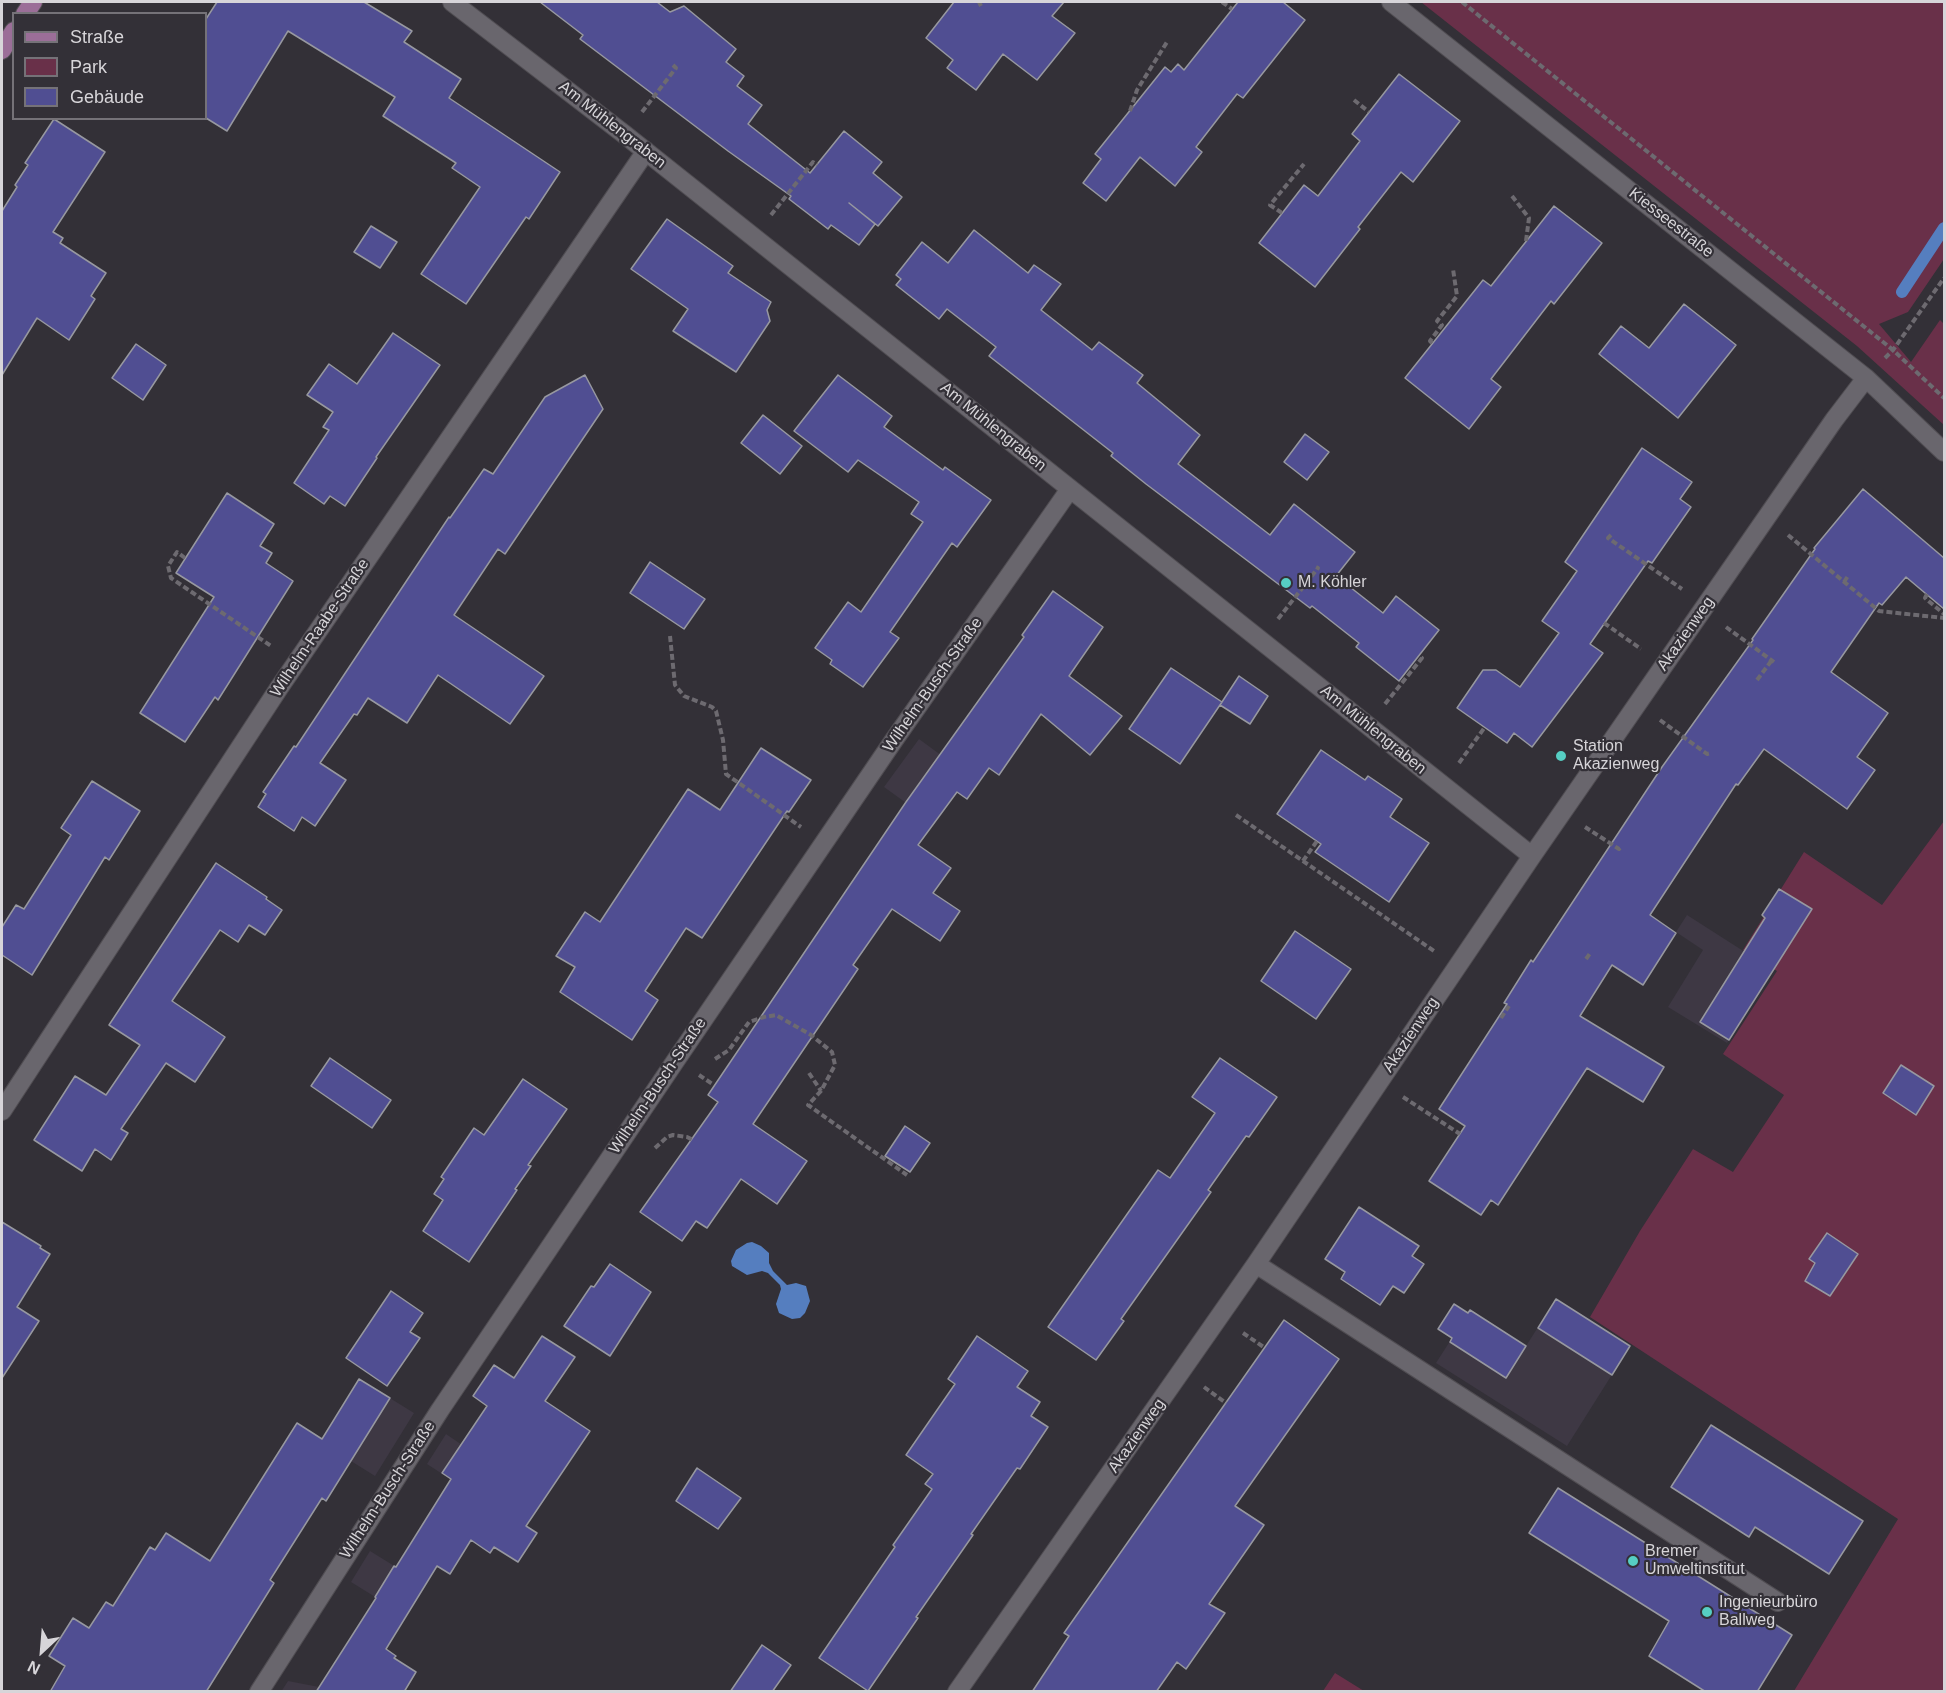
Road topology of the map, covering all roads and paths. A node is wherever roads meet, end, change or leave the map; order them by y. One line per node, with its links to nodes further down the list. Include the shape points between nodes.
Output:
1 (452, 2): 13 (street, Am Mühlengraben)
2 (1222, 2): 5 (path)
3 (1391, 2): 25 (street, Kiesseestraße)
4 (1462, 2): 24 (path)
5 (1232, 9)
6 (12, 35): 8 (main road)
7 (1167, 42): 11 (path, via 1137,90)
8 (2, 50)
9 (673, 65): 13 (path, via 676,68)
10 (1354, 100): 12 (path)
11 (1130, 111)
12 (1369, 112)
13 (624, 134): 14 (street, Am Mühlengraben)
14 (646, 151): 19 (street, Am Mühlengraben); 41 (street, Wilhelm-Raabe-Straße)
15 (1304, 164): 18 (path, via 1270,205)
16 (817, 165): 19 (path, via 813,162)
17 (1512, 196): 20 (path, via 1529,218)
18 (1282, 213)
19 (754, 236): 28 (street, Am Mühlengraben)
20 (1526, 241)
21 (1453, 269): 23 (path, via 1457,296 1437,321 1442,326)
22 (1944, 278): 24 (path)
23 (1432, 343)
24 (1893, 350): 26 (path)
25 (1866, 378): 27 (street, Kiesseestraße); 29 (street, Akazienweg)
26 (1944, 398)
27 (1944, 452)
28 (1070, 489): 38 (street, Am Mühlengraben); 52 (street, Wilhelm-Busch-Straße)
29 (1767, 517): 33 (path); 42 (street, Akazienweg)
30 (185, 558): 41 (path, via 177,552 168,566 171,579)
31 (1316, 567): 38 (path)
32 (1848, 576): 33 (path)
33 (1844, 582): 35 (path, via 1879,611)
34 (1927, 594): 35 (path, via 1925,598)
35 (1944, 616)
36 (1605, 623): 42 (path)
37 (670, 636): 52 (path, via 675,685 684,696 716,711 726,774)
38 (1261, 641): 45 (street, Am Mühlengraben)
39 (1419, 656): 45 (path, via 1422,658)
40 (1772, 660): 43 (path)
41 (296, 664): 67 (street, Wilhelm-Raabe-Straße)
42 (1664, 665): 44 (street, Akazienweg)
43 (1757, 680)
44 (1637, 704): 47 (path, via 1707,754); 49 (street, Akazienweg)
45 (1368, 726): 48 (street, Am Mühlengraben)
46 (1485, 727): 48 (path)
47 (1711, 753)
48 (1443, 785): 54 (street, Am Mühlengraben)
49 (1562, 812): 53 (path); 54 (street, Akazienweg)
50 (1236, 815): 55 (path)
51 (1317, 842): 55 (path)
52 (824, 843): 74 (street, Wilhelm-Busch-Straße, via 440,1410)
53 (1621, 847)
54 (1532, 856): 58 (street, Akazienweg)
55 (1303, 861): 58 (path)
56 (1591, 952): 57 (path)
57 (1586, 959)
58 (1457, 967): 65 (street, Akazienweg)
59 (1509, 1006): 60 (path)
60 (1501, 1018)
61 (712, 1061): 66 (path, via 729,1050 749,1022 776,1015 832,1052 835,1065)
62 (704, 1067): 63 (path)
63 (695, 1072)
64 (809, 1073): 66 (path)
65 (1380, 1082): 68 (path); 72 (street, Akazienweg)
66 (821, 1091): 71 (path, via 808,1105)
67 (2, 1110)
68 (1460, 1134)
69 (693, 1140): 70 (path, via 667,1137)
70 (649, 1155)
71 (907, 1175)
72 (1256, 1264): 73 (street); 75 (street, Akazienweg)
73 (1778, 1602)
74 (259, 1692)
75 (957, 1692)

